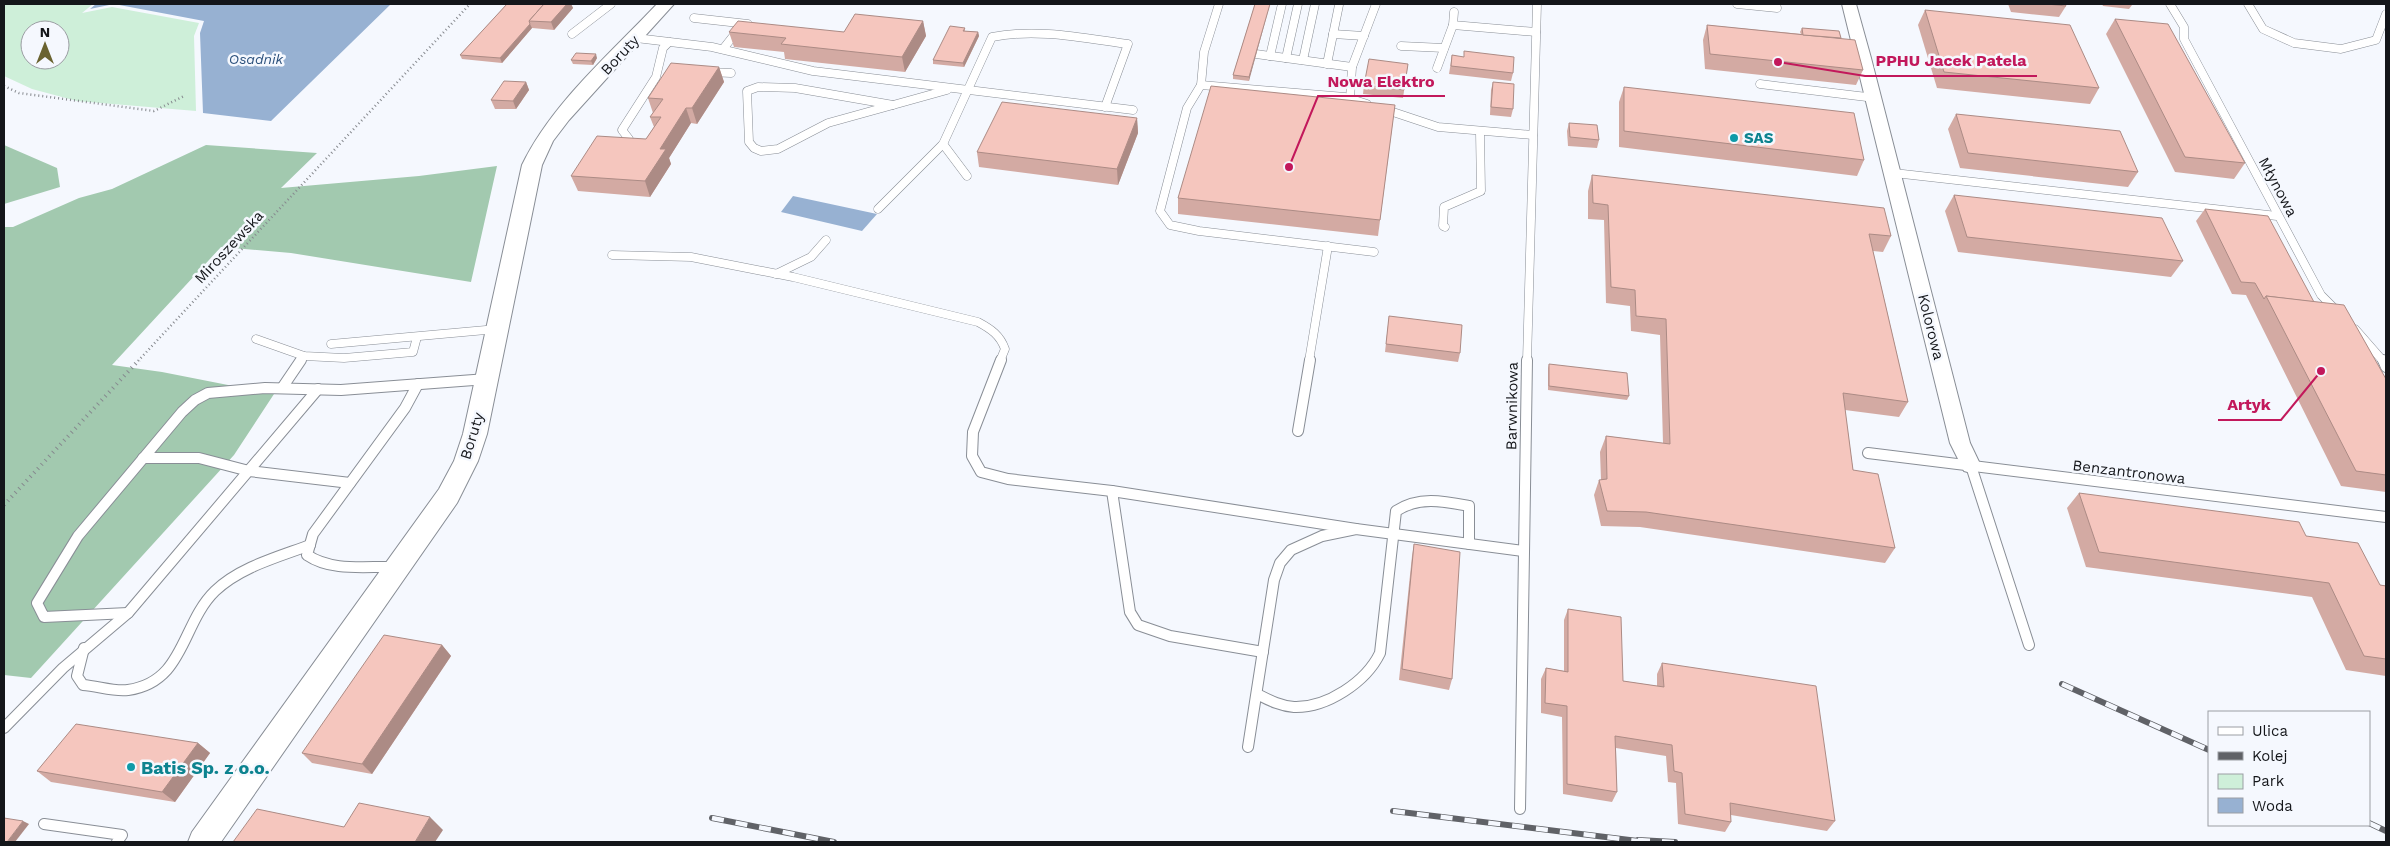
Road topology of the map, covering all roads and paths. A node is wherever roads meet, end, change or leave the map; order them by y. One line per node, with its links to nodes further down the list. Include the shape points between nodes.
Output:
1 (470, 4): 93 (path, Miroszewska)
2 (611, 4): 26 (lane)
3 (666, 4): 30 (street, Boruty)
4 (1219, 4): 50 (lane, via 1204,52)
5 (1282, 4): 19 (lane)
6 (1298, 4): 20 (lane)
7 (1315, 4): 21 (lane)
8 (1376, 4): 29 (lane)
9 (1537, 4): 25 (lane, Barwnikowa)
10 (1737, 4): 11 (lane, via 1777,8)
11 (1776, 4)
12 (1849, 4): 55 (street, Kolorowa)
13 (2170, 4): 67 (lane, Młynowa, via 2184,27 2184,39)
14 (2248, 4): 17 (lane, via 2263,29 2294,43 2341,49 2376,40)
15 (1339, 5): 27 (lane)
16 (1454, 12): 23 (lane)
17 (2386, 14)
18 (694, 18): 22 (lane)
19 (1278, 18): 20 (lane); 38 (lane)
20 (1295, 19): 21 (lane); 28 (lane)
21 (1311, 20): 31 (lane)
22 (743, 24): 24 (lane); 36 (lane)
23 (1453, 25): 25 (lane); 35 (lane)
24 (760, 26)
25 (1536, 32): 61 (lane, Barwnikowa)
26 (572, 34)
27 (1333, 34): 29 (lane); 42 (lane)
28 (1291, 36): 31 (lane); 39 (lane)
29 (1364, 36): 43 (lane)
30 (636, 38): 32 (lane); 76 (street, Boruty, via 562,116 544,140 532,165)
31 (1307, 38): 40 (lane)
32 (669, 42): 36 (lane); 44 (lane, via 663,48)
33 (1259, 45): 37 (lane)
34 (1401, 46): 35 (lane)
35 (1444, 48): 46 (lane)
36 (723, 50): 52 (lane, via 813,71)
37 (1256, 54): 38 (lane); 41 (lane)
38 (1270, 56): 39 (lane)
39 (1286, 58): 40 (lane)
40 (1303, 60): 42 (lane)
41 (1254, 63)
42 (1327, 64): 43 (lane)
43 (1352, 67): 56 (lane)
44 (659, 68): 45 (lane); 63 (lane, via 622,130 629,139 630,148)
45 (668, 68)
46 (1437, 68)
47 (704, 71): 48 (lane)
48 (731, 74)
49 (1760, 84): 55 (lane)
50 (1201, 85): 56 (lane, via 1248,85); 70 (lane, via 1187,108 1160,211 1170,225)
51 (4, 86): 54 (path, via 19,92 154,111)
52 (952, 89): 53 (lane); 57 (lane)
53 (966, 91): 58 (lane); 58 (lane, via 992,37 1040,34 1128,44); 62 (lane)
54 (184, 96)
55 (1875, 98): 64 (street, Kolorowa)
56 (1350, 99): 60 (lane, via 1438,127)
57 (893, 105): 57 (lane, via 780,86 753,88 747,91 749,142 761,151 778,149 828,123)
58 (1105, 107): 59 (lane)
59 (1133, 110)
60 (1480, 132): 61 (lane); 68 (lane, via 1481,191 1444,207 1442,226)
61 (1533, 135): 99 (lane, Barwnikowa)
62 (943, 144): 65 (lane); 66 (lane)
63 (626, 153)
64 (1894, 173): 67 (lane); 89 (street, Kolorowa, via 1960,443)
65 (968, 176)
66 (878, 209)
67 (2277, 216): 74 (lane, Młynowa, via 2321,295)
68 (1445, 226)
69 (826, 240): 73 (lane, via 811,257)
70 (1328, 246): 71 (lane); 86 (lane)
71 (1374, 252)
72 (612, 255): 73 (lane, via 691,257)
73 (776, 274): 92 (lane, via 978,322 996,330 1005,349 973,432 975,465 981,472 1008,479)
74 (2341, 315)
75 (2348, 322): 81 (lane, via 2381,356)
76 (498, 329): 77 (lane); 82 (street, Boruty)
77 (417, 337): 79 (lane); 80 (lane, via 413,352 344,358)
78 (256, 339): 80 (lane)
79 (331, 344)
80 (304, 356): 84 (lane)
81 (2386, 367)
82 (487, 379): 83 (lane); 100 (street, Boruty, via 476,434 466,461 448,496)
83 (418, 384): 85 (lane); 91 (lane, via 405,408)
84 (282, 388): 85 (lane); 88 (lane, via 208,393 182,412)
85 (318, 389): 90 (lane)
86 (1298, 431)
87 (1868, 453): 89 (lane, Benzantronowa)
88 (143, 458): 90 (lane, via 199,458); 101 (lane, via 78,536 37,603 44,616)
89 (1971, 466): 94 (lane, Benzantronowa); 102 (lane, Kolorowa)
90 (249, 471): 91 (lane); 101 (lane)
91 (350, 484): 98 (lane, via 313,534)
92 (1112, 491): 95 (lane); 104 (lane, via 1130,612 1138,625 1170,636)
93 (4, 505)
94 (2386, 517)
95 (1356, 529): 96 (lane); 104 (lane, via 1322,536 1292,550 1280,563 1274,580)
96 (1392, 534): 97 (lane); 97 (lane, via 1396,511 1404,504 1438,501 1469,506); 105 (lane, via 1380,653 1372,669 1334,697 1313,706 1279,705)
97 (1469, 544): 99 (lane)
98 (310, 545): 100 (lane, via 307,555 314,562); 103 (lane, via 250,570 214,592 201,610 177,659 147,686 127,690 83,685 78,676)
99 (1523, 550): 108 (lane, Barwnikowa)
100 (398, 567): 111 (street, Boruty)
101 (128, 613): 103 (lane)
102 (2029, 645)
103 (84, 648): 106 (lane, via 38,690)
104 (1263, 652): 105 (lane)
105 (1256, 694): 107 (lane)
106 (4, 728)
107 (1248, 747)
108 (1520, 809)
109 (44, 824): 110 (lane, via 122,835)
110 (116, 842)
111 (203, 842)

